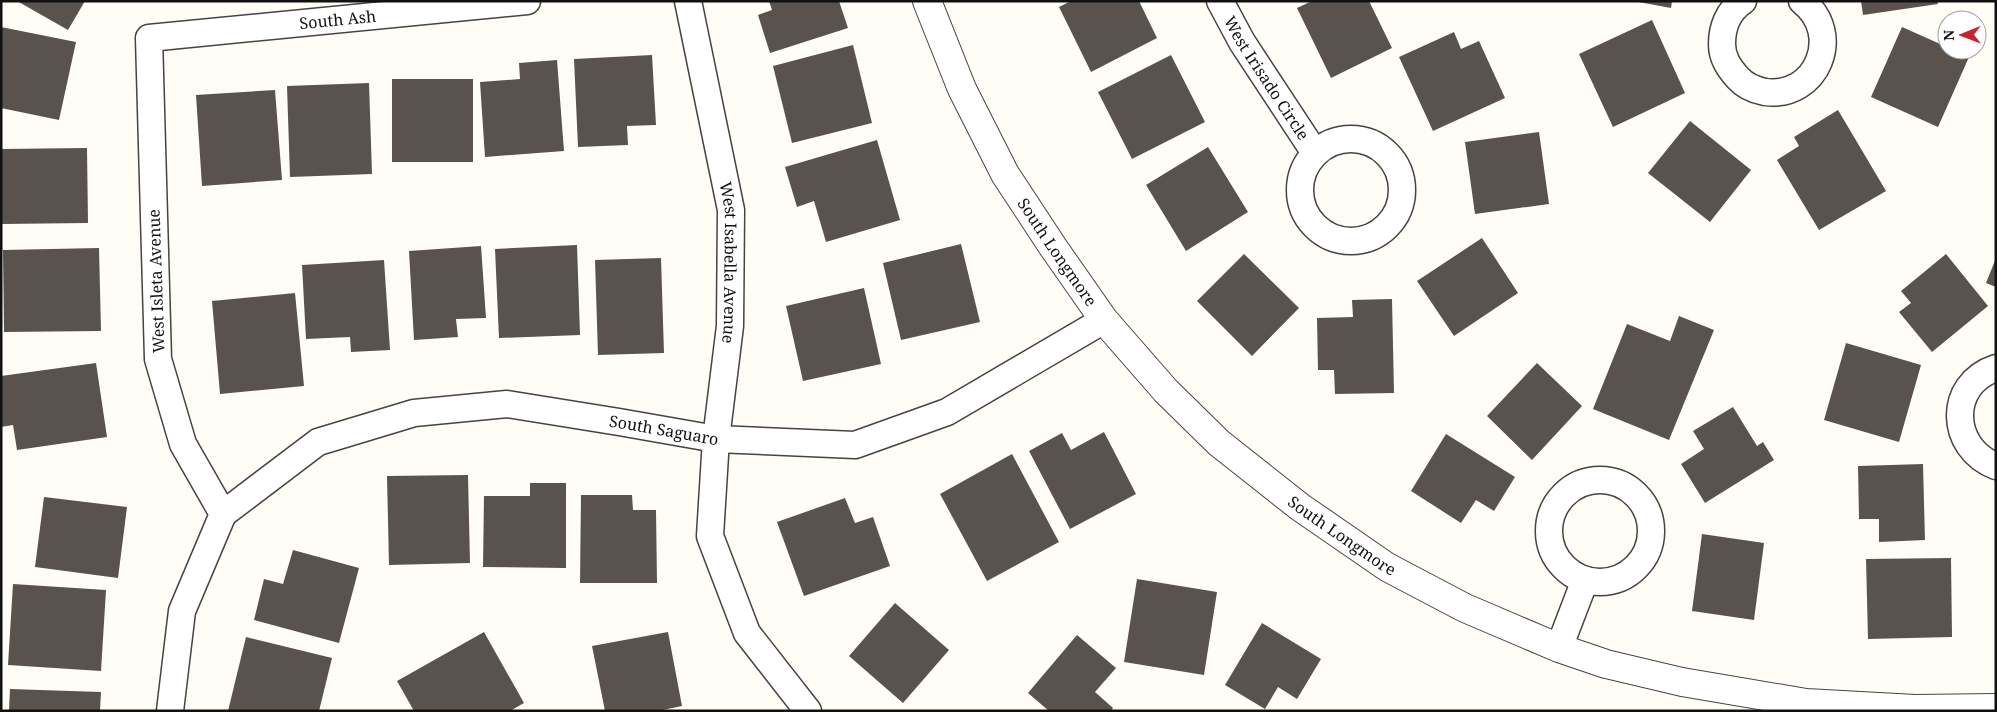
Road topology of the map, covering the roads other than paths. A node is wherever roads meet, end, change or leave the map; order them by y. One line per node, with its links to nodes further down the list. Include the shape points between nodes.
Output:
1 (527, 1): 7 (street, South Ash)
2 (688, 1): 11 (street, West Isabella Avenue, via 731,210 730,326)
3 (927, 1): 9 (street, South Longmore, via 962,89 1005,174)
4 (1220, 1): 8 (street, West Irisado Circle, via 1242,42)
5 (1743, 1): 6 (street, via 1728,18 1722,34 1722,53 1729,69 1741,82 1756,90 1774,93 1791,89 1806,80 1818,66 1823,51 1818,19)
6 (1802, 1)
7 (149, 38): 13 (street, West Isleta Avenue, via 158,360 183,444)
8 (1315, 153)
9 (1104, 320): 11 (street, South Saguaro, via 947,412 855,444); 15 (street, South Longmore, via 1166,391 1218,443 1300,507 1387,567 1465,608)
10 (1996, 368): 12 (street, via 1975,380 1965,393 1960,409 1960,428 1967,444 1978,457)
11 (716, 439): 13 (street, South Saguaro, via 507,404 414,413 318,442); 18 (street, West Isabella Avenue, via 710,536 747,633)
12 (1996, 466)
13 (223, 514): 17 (street, via 182,611)
14 (1585, 580): 15 (street)
15 (1559, 648): 16 (street, South Longmore, via 1606,664 1682,682 1806,703 1915,709)
16 (1996, 708)
17 (170, 711)
18 (808, 711)

